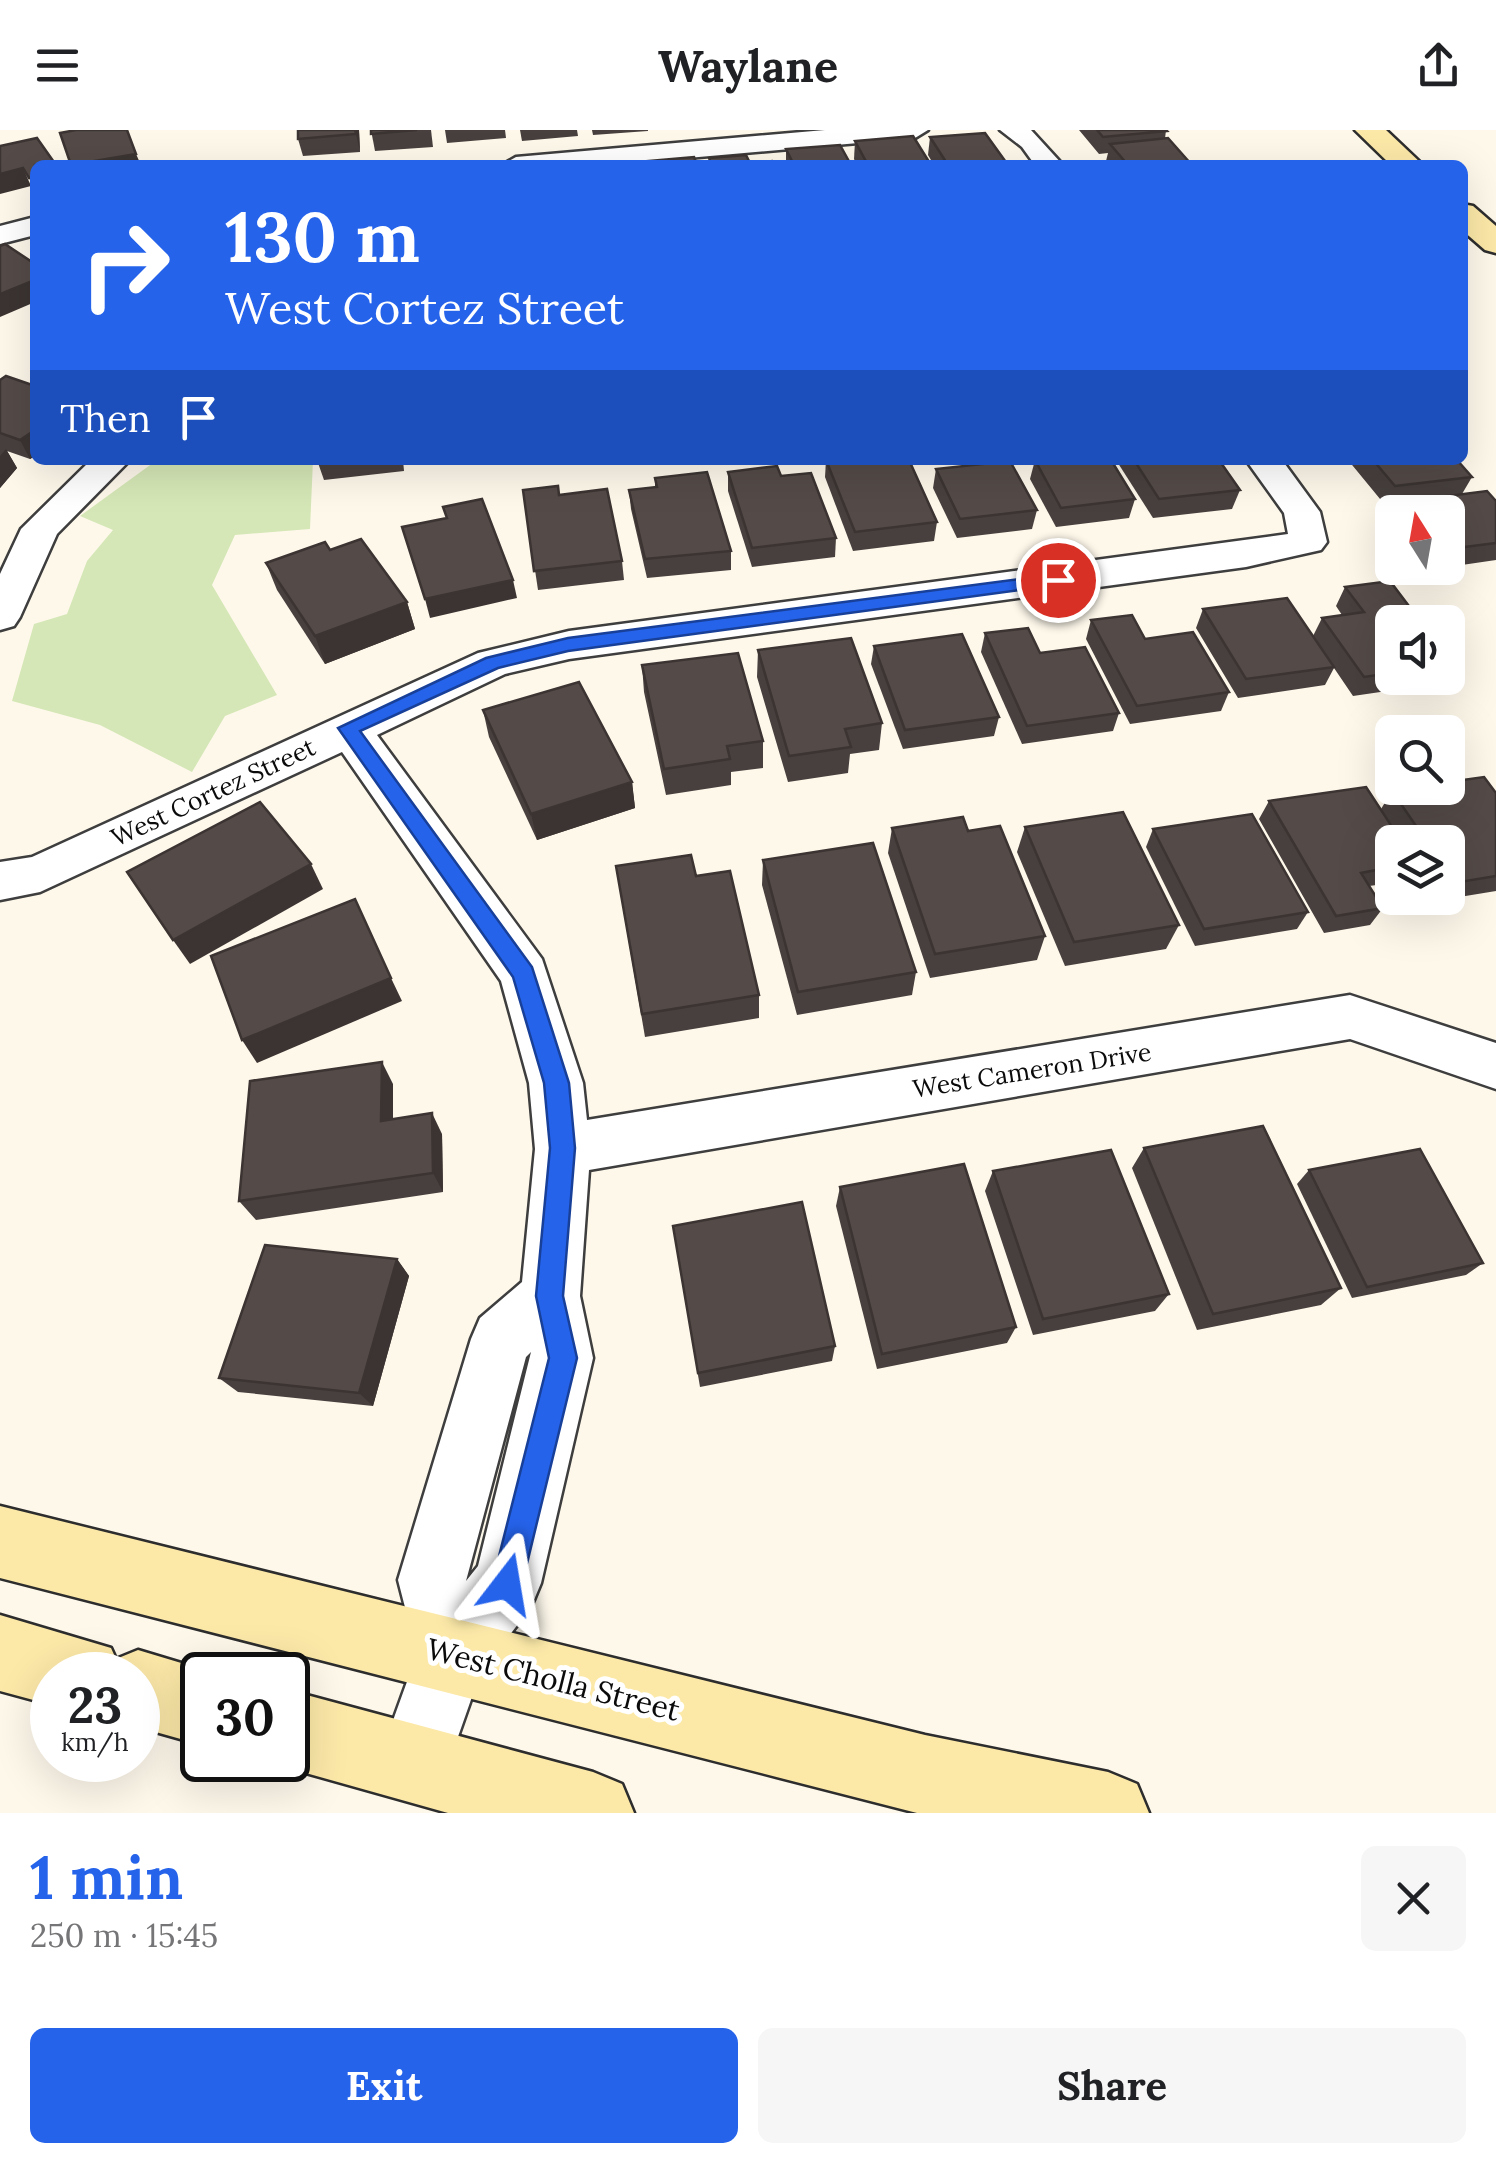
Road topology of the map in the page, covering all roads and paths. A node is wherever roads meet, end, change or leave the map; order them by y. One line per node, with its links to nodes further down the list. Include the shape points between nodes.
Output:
1 (695, 130): 5 (street)
2 (915, 130): 5 (street)
3 (1014, 130): 7 (street)
4 (1369, 130): 8 (street)
5 (723, 138): 6 (street)
6 (554, 160)
7 (1045, 160)
8 (1402, 160)
9 (1468, 218): 12 (street)
10 (30, 227): 11 (street)
11 (0, 236)
12 (1496, 243)
13 (107, 465): 15 (street, via 40,530)
14 (1268, 465): 16 (street, West Cortez Street, via 1302,512 1308,542 568,645 493,663)
15 (0, 618)
16 (348, 728): 17 (street, West Cortez Street, via 40,874); 19 (street, via 524,974 556,1083)
17 (0, 881)
18 (1496, 1066): 19 (street, West Cameron Drive, via 1350,1017)
19 (563, 1148): 22 (street, via 550,1296 563,1358 507,1584)
20 (0, 1542): 22 (street, West Cholla Street)
21 (0, 1653): 23 (street)
22 (452, 1654): 25 (street); 27 (street, West Cholla Street, via 925,1775)
23 (30, 1661)
24 (310, 1734): 25 (street)
25 (414, 1762): 26 (street)
26 (593, 1813)
27 (1108, 1813)

